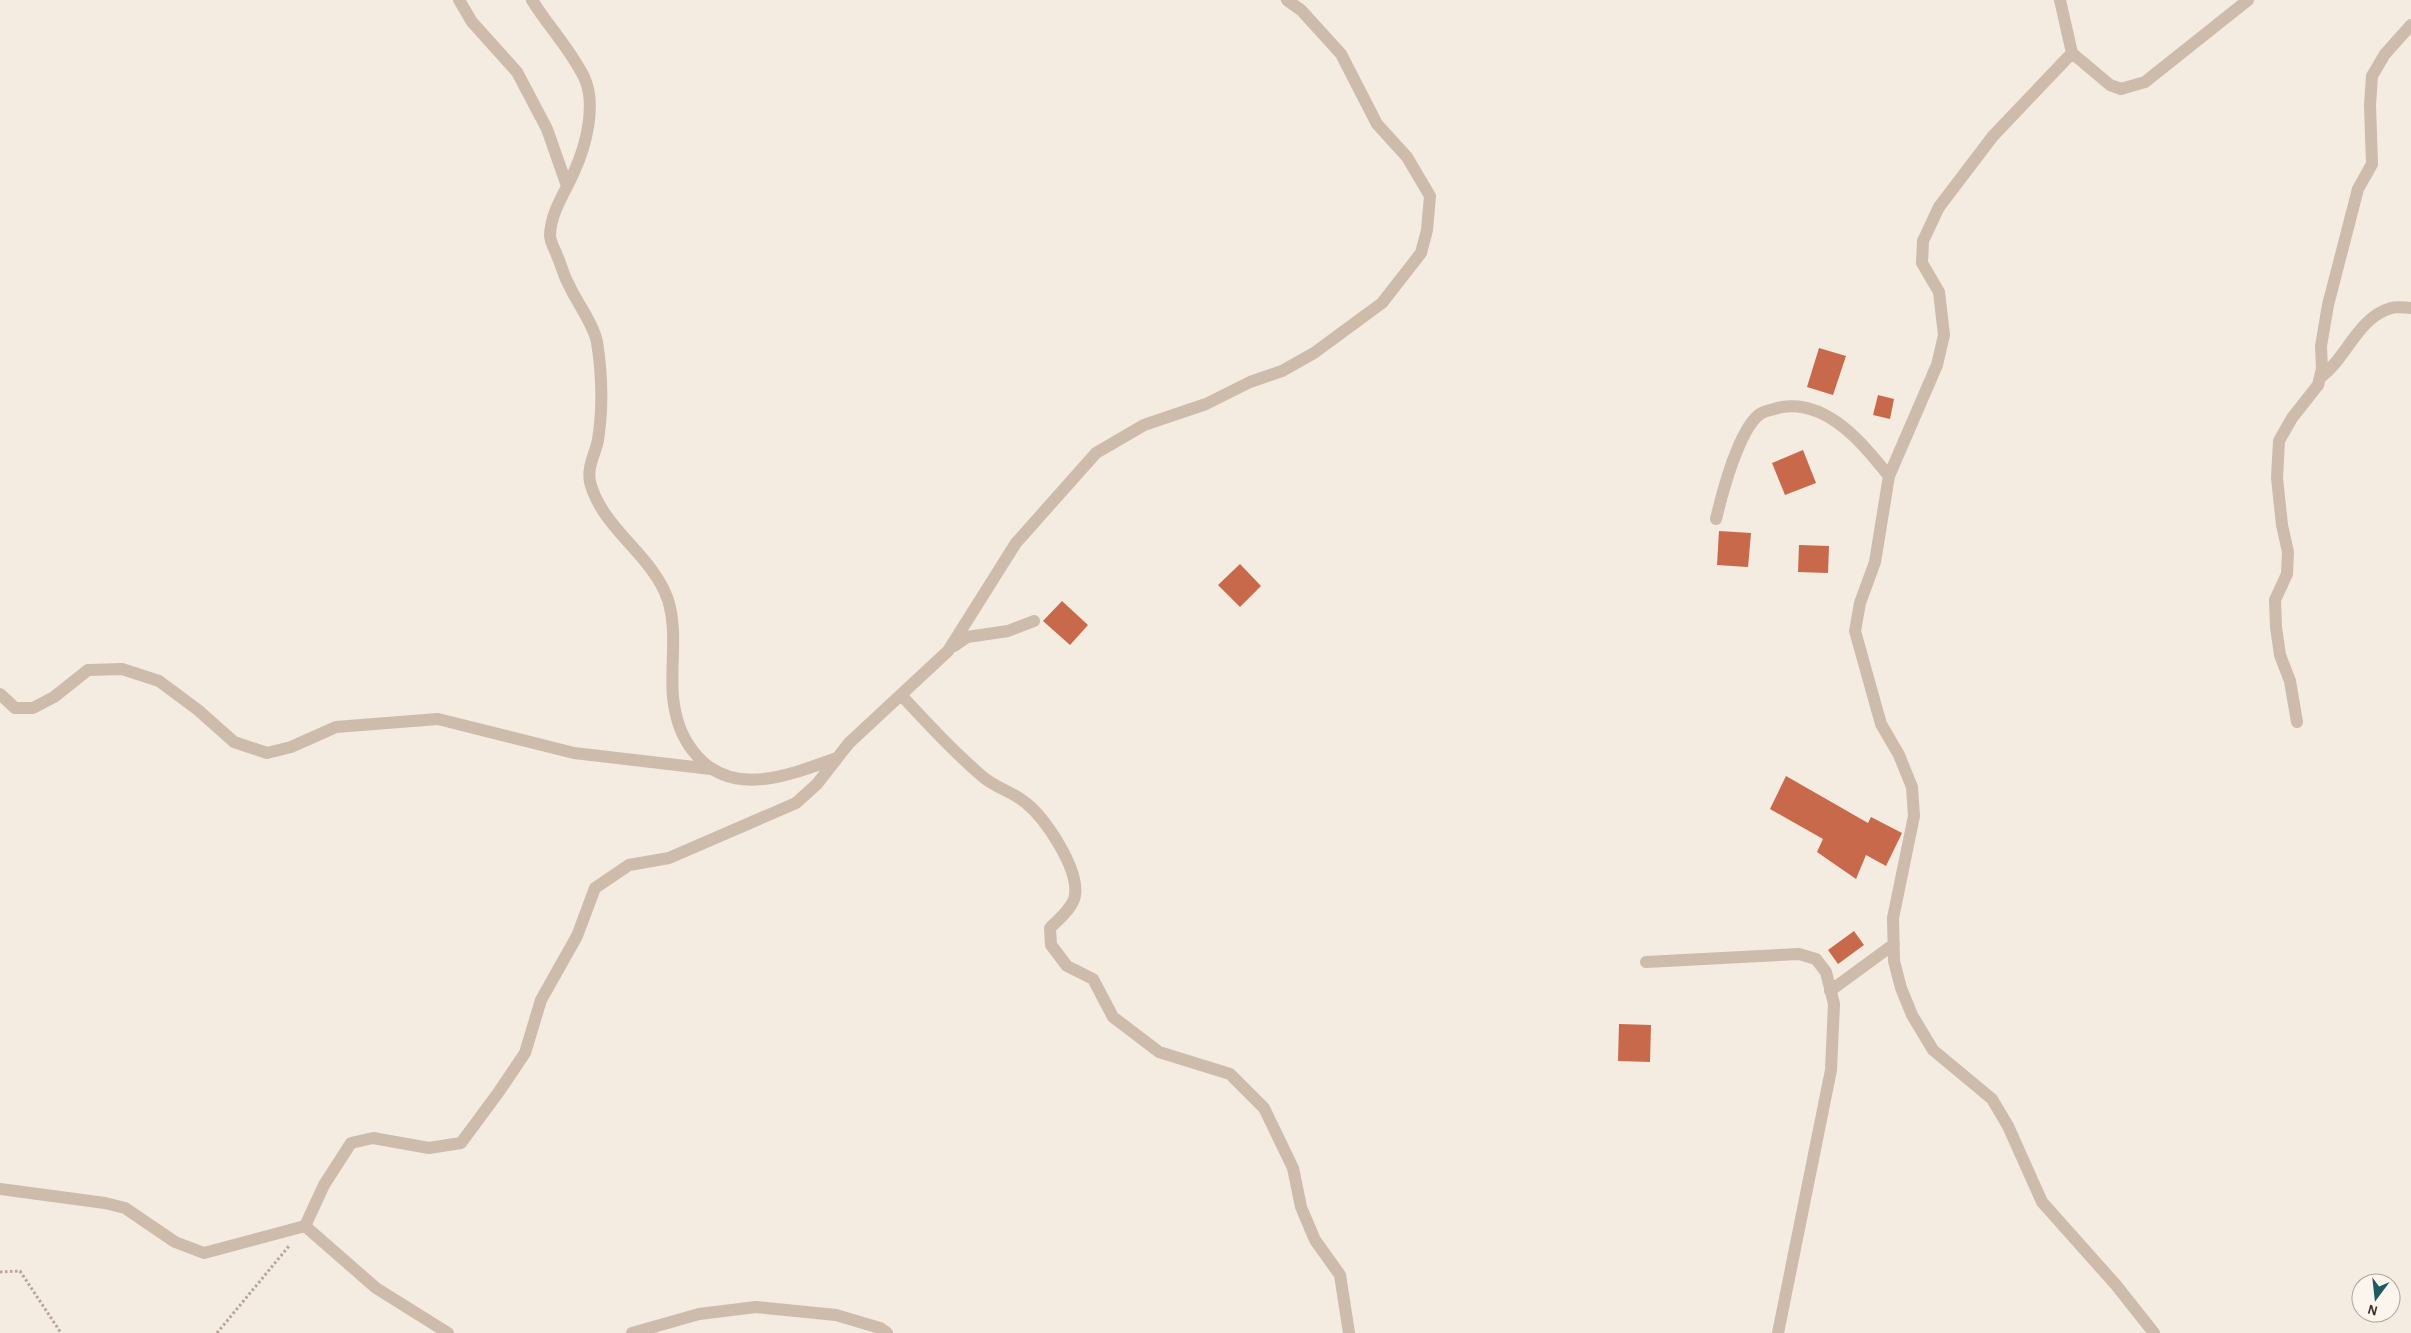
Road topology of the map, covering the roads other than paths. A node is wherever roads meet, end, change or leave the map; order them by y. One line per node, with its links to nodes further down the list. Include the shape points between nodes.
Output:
1 (459, 0): 8 (street, via 472,22 517,72 546,129)
2 (532, 0): 8 (street, via 585,80 589,124 583,150)
3 (1287, 0): 14 (street, via 1301,10 1341,54 1377,124 1407,157 1430,196 1421,253 1382,303 1314,353 1282,372 1250,382 1206,404 1144,425 1096,453 1016,543)
4 (2060, 0): 7 (street)
5 (2248, 0): 7 (street, via 2145,82 2121,89 2110,85)
6 (2411, 25): 10 (street, via 2384,54 2372,76 2372,164 2358,189 2330,296 2321,346)
7 (2072, 53): 11 (street, via 1993,136 1939,207 1923,240 1922,263 1939,292 1944,335 1937,365)
8 (567, 186): 19 (street, via 554,212 550,238 568,284 596,339 602,406 597,442 588,470 591,485 600,506 657,578 667,598 673,619 673,697 679,726 688,744)
9 (2411, 308): 10 (street, via 2392,308 2363,324 2333,368)
10 (2320, 378): 17 (street, via 2280,441 2278,460 2282,525 2288,552 2286,574 2275,600 2276,627)
11 (1889, 476): 12 (street, via 1864,445 1827,416 1796,406 1772,409 1759,415 1738,450); 20 (street, via 1875,562 1860,603 1855,630 1881,724 1912,787 1914,816 1894,918)
12 (1716, 519)
13 (1034, 621): 14 (street, via 1008,631 967,637)
14 (948, 651): 16 (street)
15 (0, 694): 19 (street, via 15,708 33,708 54,697 88,670 122,669 159,682 234,742 268,753 291,747 336,727 438,719 574,754)
16 (902, 696): 18 (street, via 849,743); 28 (street, via 985,779 1027,803 1057,840 1068,861 1076,897 1050,928 1051,946 1067,966 1093,979 1113,1017 1159,1052 1230,1074 1264,1108 1293,1168 1301,1206 1315,1240 1340,1276)
17 (2297, 722)
18 (837, 758): 19 (street, via 767,780 742,780); 24 (street, via 817,784 796,803 669,858 629,865 595,888 577,936 540,1000 525,1053 460,1143 429,1148 373,1138 351,1143 324,1185)
19 (710, 769)
20 (1894, 944): 22 (street); 30 (street, via 1894,961 1901,988 1912,1015 1933,1050 1992,1099 2008,1126 2042,1202)
21 (1646, 962): 22 (street, via 1799,954 1816,959 1826,972)
22 (1830, 991): 29 (street, via 1834,1004 1830,1070)
23 (0, 1189): 24 (street, via 125,1208 175,1242 204,1254)
24 (306, 1226): 25 (street, via 376,1288)
25 (448, 1333)
26 (632, 1333): 27 (street, via 699,1314 756,1307 836,1315)
27 (888, 1333)
28 (1349, 1333)
29 (1778, 1333)
30 (2154, 1333)

